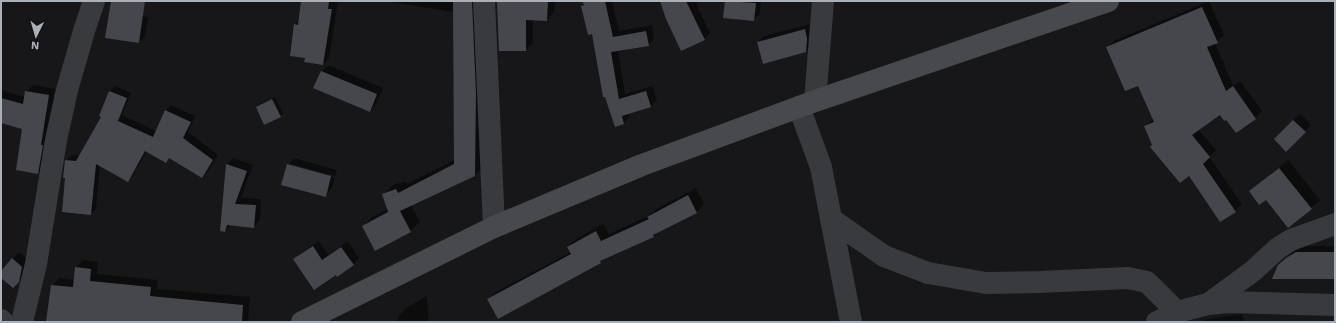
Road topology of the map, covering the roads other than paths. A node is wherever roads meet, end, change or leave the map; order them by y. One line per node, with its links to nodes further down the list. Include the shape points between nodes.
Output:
1 (94, 1): 15 (street, via 67,90 56,140 36,264)
2 (484, 1): 8 (street)
3 (823, 1): 5 (street)
4 (1108, 1): 5 (main road)
5 (807, 104): 6 (street); 8 (main road, via 642,165)
6 (832, 219): 12 (street, via 884,256 928,273 986,283 1128,278 1148,282); 17 (street)
7 (1335, 224): 9 (street, via 1291,240 1278,248 1253,271)
8 (494, 226): 16 (main road)
9 (1208, 304): 11 (street, via 1229,302); 12 (street)
10 (1335, 306): 11 (street)
11 (1307, 313)
12 (1163, 319)
13 (1, 320): 14 (street)
14 (3, 322)
15 (22, 322)
16 (302, 322)
17 (851, 322)

